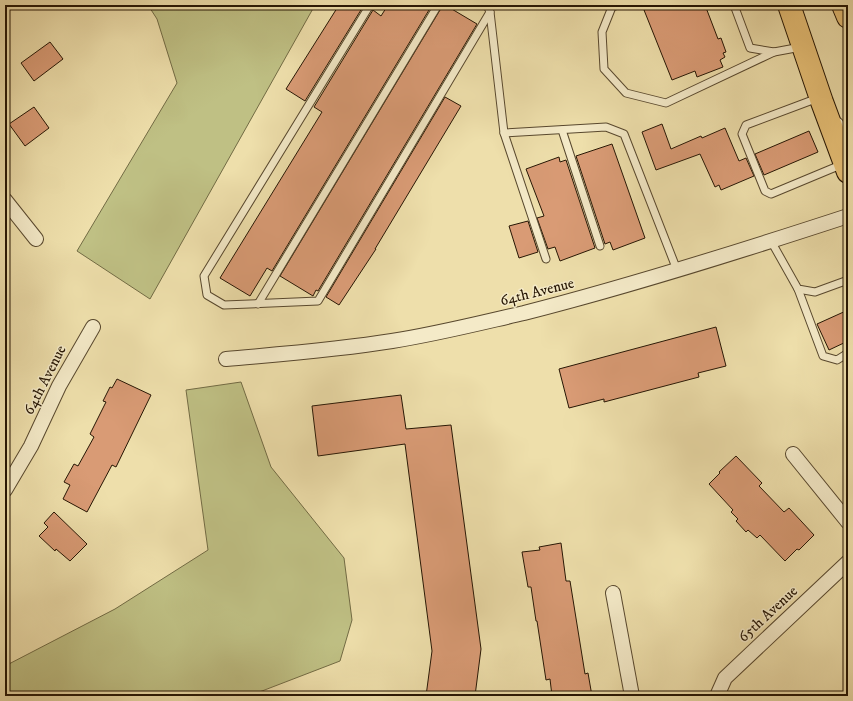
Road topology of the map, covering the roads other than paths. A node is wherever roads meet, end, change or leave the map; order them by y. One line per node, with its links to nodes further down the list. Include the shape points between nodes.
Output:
1 (370, 5): 26 (lane, via 204,276 207,295 224,305)
2 (438, 5): 26 (lane)
3 (487, 5): 8 (lane)
4 (618, 5): 11 (lane, via 612,7 602,32 604,69 626,93 666,103)
5 (734, 5): 11 (lane, via 750,48)
6 (790, 5): 10 (main road)
7 (843, 5): 9 (main road)
8 (490, 12): 14 (lane); 26 (lane, via 318,301)
9 (848, 17)
10 (803, 47): 11 (lane); 12 (main road)
11 (774, 52)
12 (821, 100): 15 (lane); 16 (main road); 16 (lane, via 746,124 742,134 745,144 765,191 772,194)
13 (562, 130): 14 (lane); 21 (lane); 23 (lane, via 606,127 624,134)
14 (504, 133): 22 (lane)
15 (848, 135)
16 (846, 168)
17 (5, 200): 19 (street)
18 (848, 216): 20 (street, 64th Avenue)
19 (36, 239)
20 (771, 241): 23 (street, 64th Avenue); 25 (lane)
21 (600, 246)
22 (546, 259)
23 (677, 270): 29 (street, 64th Avenue, via 570,301 444,332 330,349)
24 (848, 280): 25 (lane, via 815,292)
25 (798, 289): 28 (lane, via 823,356 837,360)
26 (258, 304)
27 (93, 327): 31 (street, 64th Avenue)
28 (848, 353)
29 (226, 359)
30 (793, 454): 32 (street)
31 (5, 490)
32 (848, 522)
33 (848, 562): 36 (street, 65th Avenue, via 725,678)
34 (613, 593): 35 (street)
35 (632, 696)
36 (717, 696)

